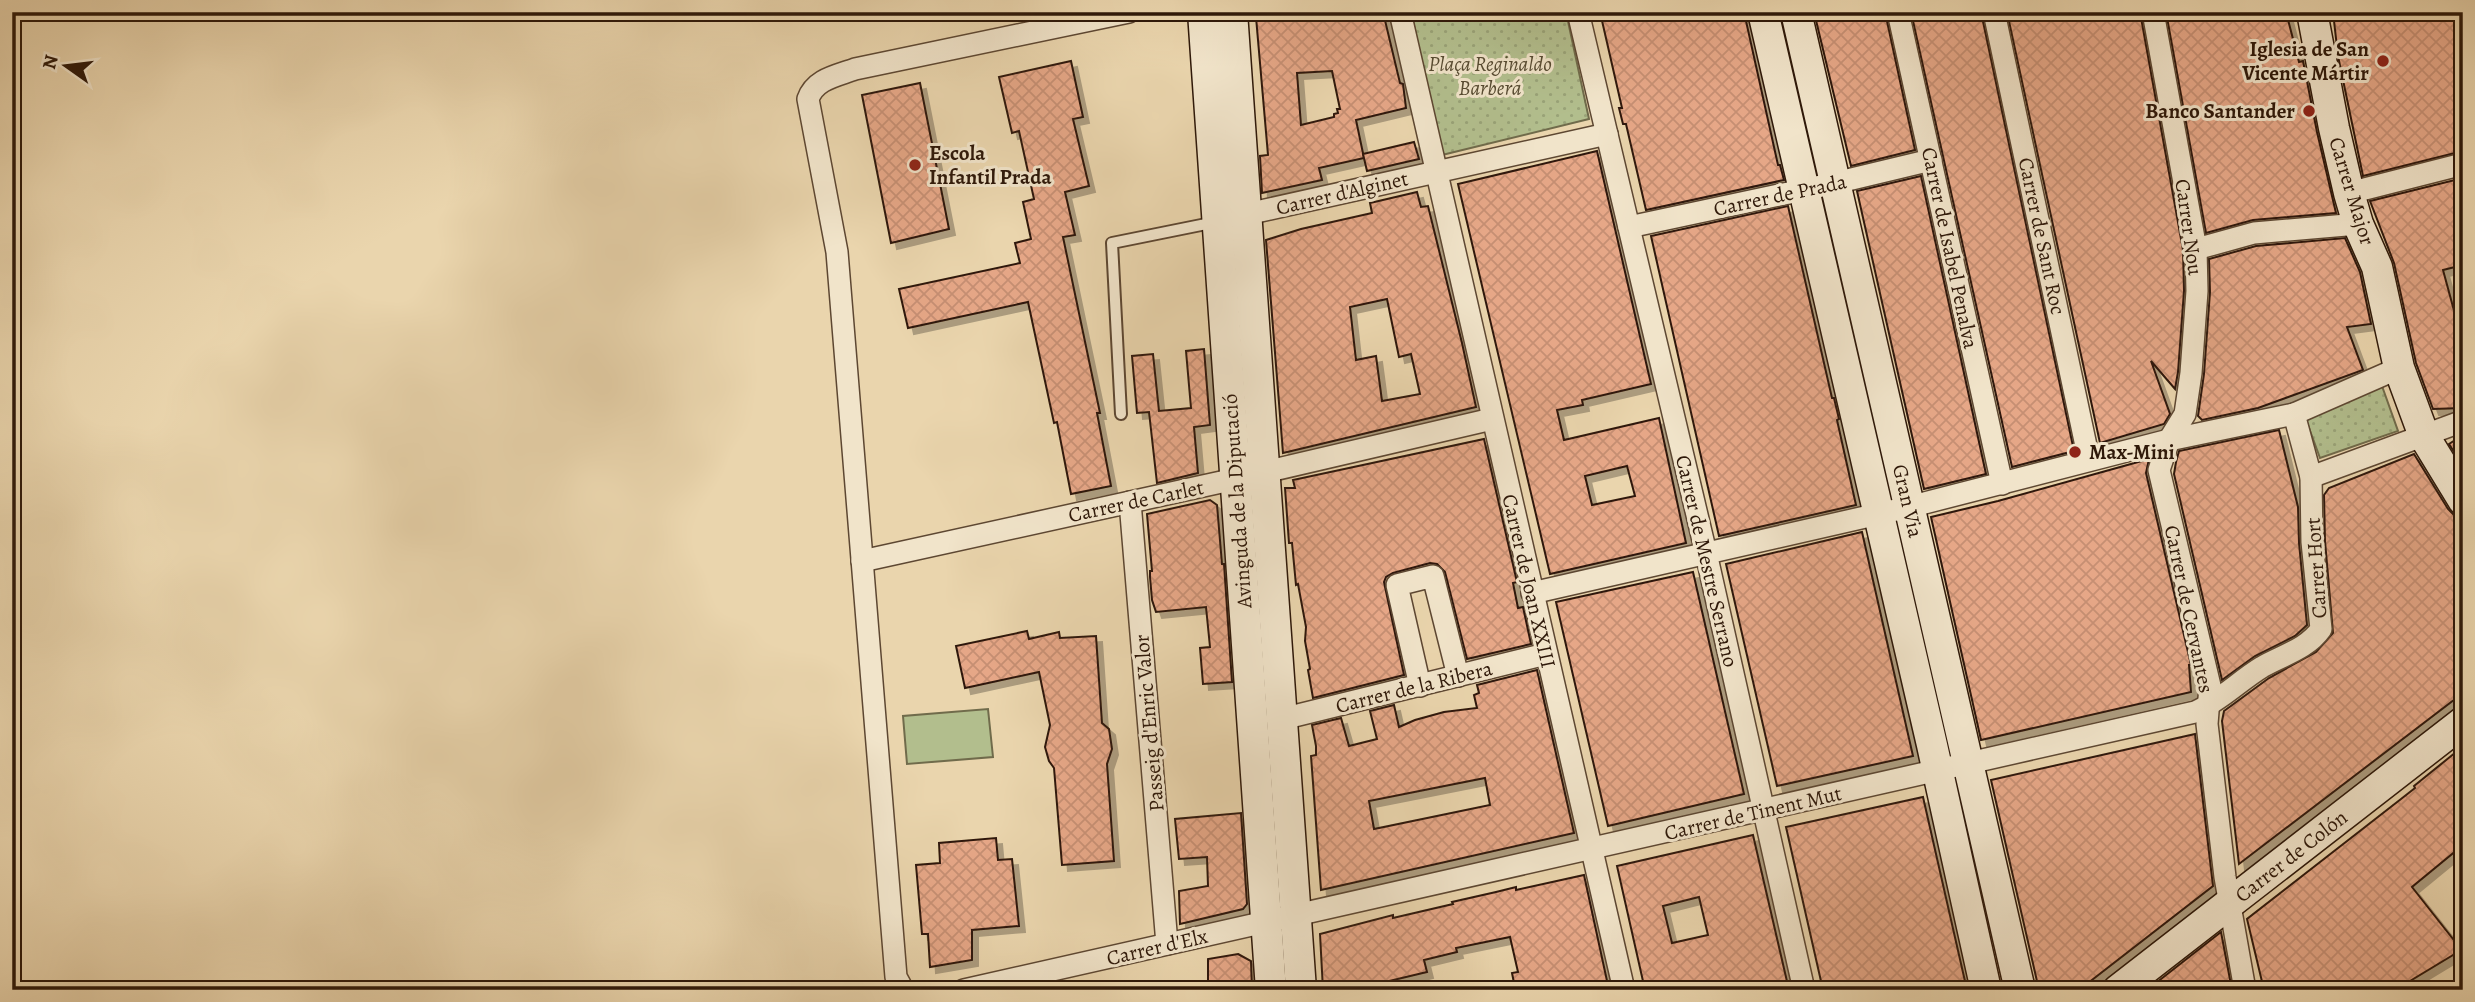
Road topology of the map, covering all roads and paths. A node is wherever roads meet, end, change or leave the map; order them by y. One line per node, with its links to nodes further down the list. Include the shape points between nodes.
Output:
1 (1129, 12): 41 (street, via 855,69 811,89 808,99 837,252)
2 (1203, 12): 20 (street, Avinguda de la Diputació)
3 (1232, 12): 19 (street, Avinguda de la Diputació)
4 (1400, 12): 15 (street)
5 (1578, 12): 12 (street)
6 (1763, 12): 17 (street, Gran Via)
7 (1796, 12): 16 (street, Gran Via)
8 (1899, 12): 13 (street, Carrer de Isabel Penalva)
9 (1994, 12): 31 (street, Carrer de Sant Roc)
10 (2153, 12): 23 (street, Carrer Nou)
11 (2312, 12): 18 (street, Carrer Major)
12 (1607, 134): 15 (street); 22 (street, Carrer de Mestre Serrano)
13 (1931, 160): 16 (street, Carrer de Prada); 35 (street, Carrer de Isabel Penalva)
14 (2463, 164): 18 (street)
15 (1436, 172): 19 (street, Carrer d'Alginet); 27 (street, Carrer de Joan XXIII)
16 (1835, 183): 17 (street, Carrer de Prada); 38 (street, Gran Via)
17 (1803, 190): 22 (street, Carrer de Prada); 39 (street, Gran Via)
18 (2349, 193): 21 (street, Carrer Major)
19 (1247, 214): 32 (street, Avinguda de la Diputació)
20 (1218, 221): 25 (lane, via 1112,243); 34 (street, Avinguda de la Diputació)
21 (2358, 224): 23 (street, via 2254,233); 24 (street, Carrer Major, via 2377,267)
22 (1629, 228): 40 (street, Carrer de Mestre Serrano)
23 (2196, 249): 30 (street, Carrer Nou, via 2191,373 2185,414)
24 (2399, 368): 26 (street); 29 (street, Carrer Major)
25 (1121, 414)
26 (2294, 414): 30 (street); 33 (street, Carrer Hort)
27 (1492, 419): 32 (street, Carrer de Carlet); 42 (street, Carrer de Joan XXIII)
28 (2463, 421): 29 (street)
29 (2424, 436): 33 (street); 36 (street, Carrer Major)
30 (2169, 440): 31 (street); 46 (street, Carrer de Cervantes, via 2159,470 2210,686)
31 (2089, 460): 35 (street)
32 (1265, 472): 34 (street, Carrer de Carlet); 47 (street, Avinguda de la Diputació)
33 (2311, 477): 46 (street, Carrer Hort, via 2321,629 2312,641 2261,667)
34 (1235, 479): 37 (street, Carrer de Carlet); 54 (street, Avinguda de la Diputació)
35 (2002, 484): 38 (street)
36 (2463, 500)
37 (1130, 502): 41 (street, Carrer de Carlet); 55 (street, Passeig d'Enric Valor)
38 (1909, 507): 39 (street); 49 (street, Gran Via)
39 (1878, 514): 40 (street); 50 (street, Gran Via)
40 (1706, 553): 42 (street); 51 (street, Carrer de Mestre Serrano)
41 (862, 561): 56 (street)
42 (1532, 593): 43 (street, Carrer de Joan XXIII)
43 (1546, 654): 44 (street, Carrer de la Ribera); 52 (street, Carrer de Joan XXIII)
44 (1458, 676): 45 (street, Carrer de la Ribera); 45 (street, via 1433,576 1397,585)
45 (1420, 686): 47 (street, Carrer de la Ribera)
46 (2208, 706): 49 (street, Carrer de Tinent Mut); 53 (street, Carrer de Cervantes)
47 (1282, 719): 54 (street, Avinguda de la Diputació)
48 (2463, 722): 53 (street, Carrer de Colón)
49 (1967, 763): 50 (street, Carrer de Tinent Mut); 63 (street, Gran Via)
50 (1937, 769): 51 (street, Carrer de Tinent Mut); 62 (street, Gran Via)
51 (1763, 811): 52 (street, Carrer de Tinent Mut); 61 (street, Carrer de Mestre Serrano)
52 (1592, 850): 54 (street, Carrer de Tinent Mut); 60 (street, Carrer de Joan XXIII)
53 (2228, 905): 64 (street, Carrer de Colón); 65 (street, Carrer de Cervantes)
54 (1281, 919): 55 (street, Carrer d'Elx); 58 (street, Avinguda de la Diputació); 59 (street, Avinguda de la Diputació)
55 (1167, 944): 57 (street, Carrer d'Elx)
56 (900, 984)
57 (964, 990)
58 (1271, 990)
59 (1300, 990)
60 (1624, 990)
61 (1804, 990)
62 (1986, 990)
63 (2020, 990)
64 (2119, 990)
65 (2245, 990)

